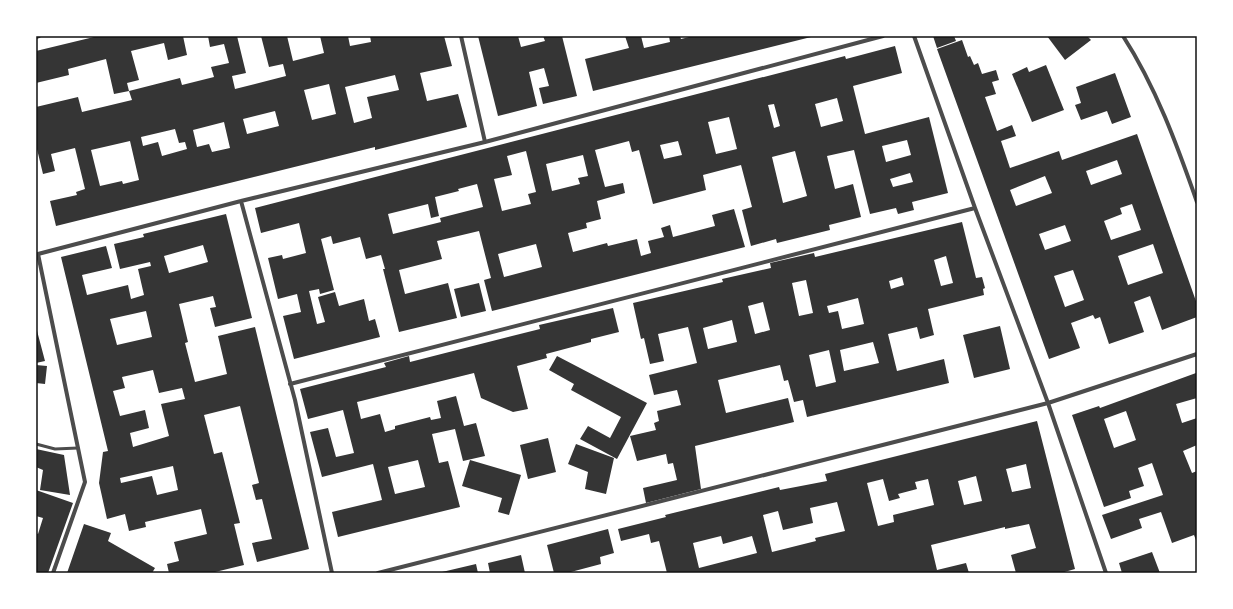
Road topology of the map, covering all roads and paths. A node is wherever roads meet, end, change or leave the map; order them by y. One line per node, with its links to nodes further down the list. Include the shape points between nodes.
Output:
1 (462, 36): 5 (street)
2 (883, 36): 5 (street)
3 (914, 36): 8 (street)
4 (1123, 36): 7 (street, via 1141,65 1173,134)
5 (485, 142): 6 (street)
6 (242, 201): 10 (street); 13 (street, via 38,254)
7 (1197, 202)
8 (975, 208): 10 (street); 11 (street)
9 (1197, 354): 11 (street)
10 (290, 384): 15 (street)
11 (1048, 402): 16 (street); 17 (street)
12 (36, 444): 13 (lane, via 55,449)
13 (78, 448): 14 (street, via 84,482)
14 (53, 573)
15 (332, 573)
16 (378, 573)
17 (1106, 573)

